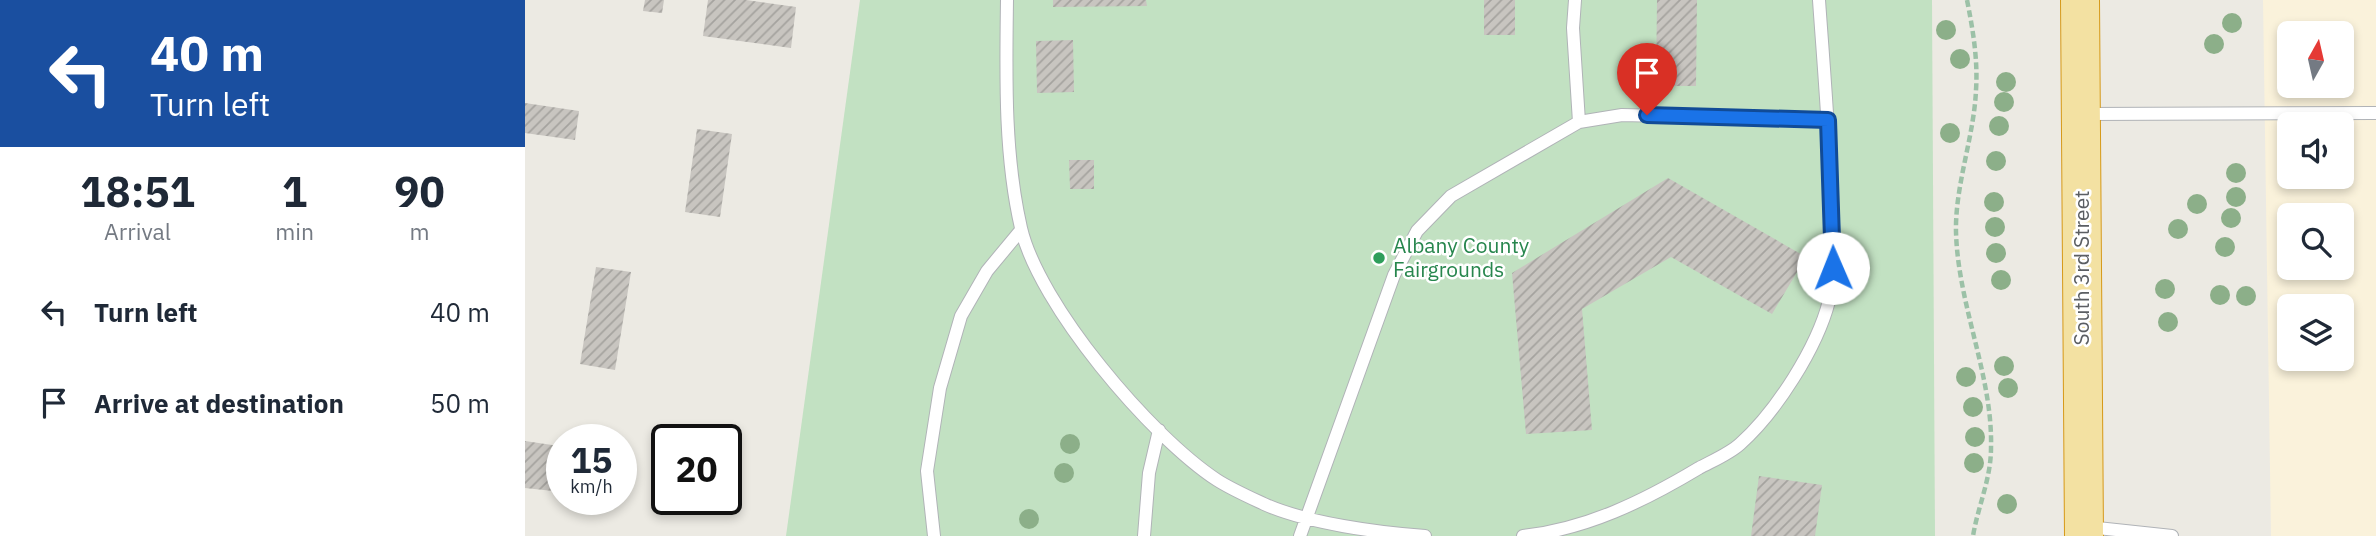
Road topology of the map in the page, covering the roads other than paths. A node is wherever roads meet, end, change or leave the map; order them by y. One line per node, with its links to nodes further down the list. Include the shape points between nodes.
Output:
1 (1007, 0): 9 (lane, via 1009,158)
2 (1575, 0): 8 (lane)
3 (1819, 0): 7 (lane)
4 (2080, 0): 6 (highway, South 3rd Street)
5 (2376, 113): 6 (lane)
6 (2081, 114): 12 (highway, South 3rd Street)
7 (1828, 120): 8 (lane, via 1622,115); 18 (lane, via 1833,268 1829,301 1813,343 1784,391 1739,445 1667,487 1606,517)
8 (1579, 122): 11 (lane, via 1451,196 1417,232 1394,275)
9 (1021, 230): 10 (lane, via 1042,280 1083,347); 14 (lane, via 987,271 961,316 940,388 927,471)
10 (1159, 430): 11 (lane, via 1216,480 1266,505); 15 (lane, via 1149,473)
11 (1305, 516): 13 (lane); 16 (lane)
12 (2084, 531): 19 (lane)
13 (1379, 533): 17 (lane)
14 (934, 536)
15 (1144, 536)
16 (1300, 536)
17 (1425, 536)
18 (1523, 536)
19 (2172, 536)

